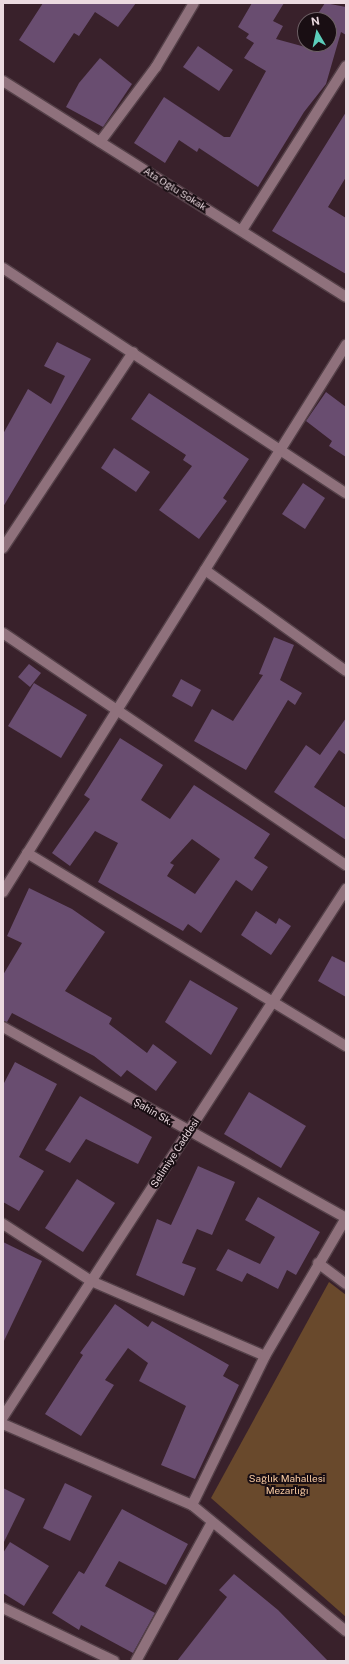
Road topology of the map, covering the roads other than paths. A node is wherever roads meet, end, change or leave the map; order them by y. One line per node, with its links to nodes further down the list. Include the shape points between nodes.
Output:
1 (194, 3): 4 (street, via 156,67)
2 (346, 66): 5 (street)
3 (3, 81): 4 (street, Ata Oğlu Sokak)
4 (100, 142): 5 (street, Ata Oğlu Sokak)
5 (242, 230): 7 (street, Ata Oğlu Sokak)
6 (3, 268): 9 (street)
7 (346, 297)
8 (346, 345): 10 (street)
9 (133, 352): 10 (street); 12 (street)
10 (281, 449): 11 (street); 13 (street)
11 (346, 492)
12 (3, 548)
13 (205, 570): 15 (street); 16 (street)
14 (3, 633): 16 (street)
15 (346, 671)
16 (118, 710): 17 (street); 18 (street)
17 (27, 854): 20 (street); 21 (street)
18 (346, 865)
19 (346, 889): 21 (street, Selimiye Caddesi)
20 (3, 892)
21 (272, 1003): 23 (street); 24 (street, Selimiye Caddesi)
22 (3, 1027): 24 (street, Şahin Sk.)
23 (346, 1046)
24 (188, 1132): 25 (street, Şahin Sk.); 28 (street, Selimiye Caddesi)
25 (346, 1218): 27 (street)
26 (3, 1224): 28 (street)
27 (318, 1263): 29 (street); 30 (street)
28 (91, 1281): 30 (street); 31 (street, Selimiye Caddesi)
29 (346, 1284)
30 (265, 1356): 33 (street)
31 (3, 1417)
32 (3, 1424): 33 (street)
33 (192, 1505): 34 (street)
34 (212, 1522): 36 (street); 38 (street)
35 (3, 1608): 37 (street)
36 (346, 1631)
37 (114, 1661)
38 (136, 1661)

